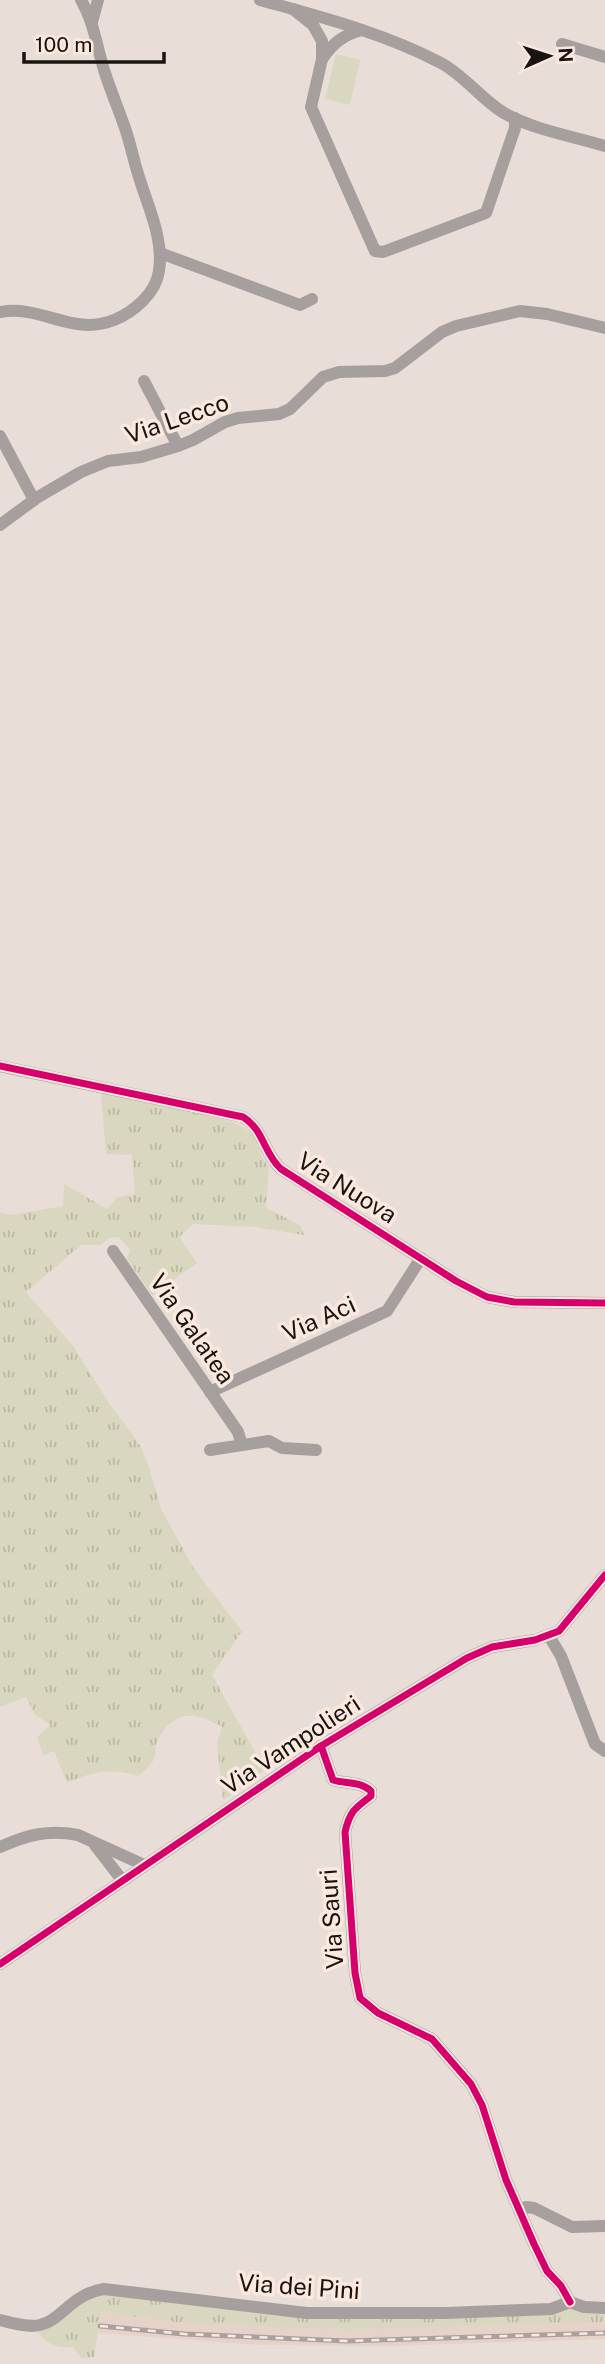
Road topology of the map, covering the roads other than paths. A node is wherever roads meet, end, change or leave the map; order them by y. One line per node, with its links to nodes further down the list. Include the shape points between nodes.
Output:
1 (260, 0): 3 (street)
2 (89, 1): 11 (street, via 105,74)
3 (290, 5): 4 (street); 6 (street)
4 (333, 20): 5 (street); 6 (street)
5 (362, 30): 6 (street); 9 (street, via 442,64)
6 (327, 43): 9 (street, via 311,107 375,251 383,253 486,213)
7 (562, 44): 8 (street)
8 (605, 57)
9 (515, 118): 10 (street)
10 (603, 144)
11 (158, 236): 12 (street); 13 (street)
12 (160, 253): 13 (street); 15 (street, via 152,289 136,307 115,320 84,326 30,311)
13 (187, 263): 14 (street, via 300,305)
14 (312, 299)
15 (0, 312)
16 (605, 328): 19 (street, Via Lecco, via 520,311 456,326 395,368 331,374 279,414 225,422)
17 (144, 380): 19 (street)
18 (0, 436): 20 (street)
19 (178, 446): 20 (street, Via Lecco, via 108,461)
20 (34, 500): 21 (street, Via Lecco)
21 (0, 524)
22 (0, 1066): 24 (street, Via Nuova, via 243,1117 258,1129 281,1169)
23 (113, 1251): 26 (street, Via Galatea)
24 (421, 1258): 25 (street, Via Nuova, via 495,1299); 26 (street, Via Aci, via 387,1311)
25 (605, 1303)
26 (210, 1392): 27 (street, Via Galatea)
27 (242, 1445): 28 (street); 29 (street, via 268,1441)
28 (210, 1450)
29 (316, 1450)
30 (605, 1575): 31 (street, via 567,1623)
31 (549, 1636): 32 (street, Via Vampolieri, via 482,1651); 33 (street, via 595,1744)
32 (321, 1746): 36 (street, Via Vampolieri); 39 (street, Via Sauri, via 333,1780 371,1791 350,1814 345,1832 358,1991 378,2013 432,2039 471,2084)
33 (605, 1751)
34 (92, 1842): 35 (street, via 67,1833 41,1833); 36 (street); 37 (street)
35 (0, 1847)
36 (144, 1865): 37 (street, Via Vampolieri)
37 (121, 1880): 38 (street, Via Vampolieri)
38 (0, 1964)
39 (521, 2211): 40 (street, via 534,2208 572,2227); 41 (street, Via Sauri, via 547,2271)
40 (605, 2226)
41 (570, 2302): 42 (street, Via dei Pini); 43 (street, Via dei Pini, via 551,2309 307,2313 104,2289 78,2298 38,2326)
42 (605, 2308)
43 (0, 2320)

